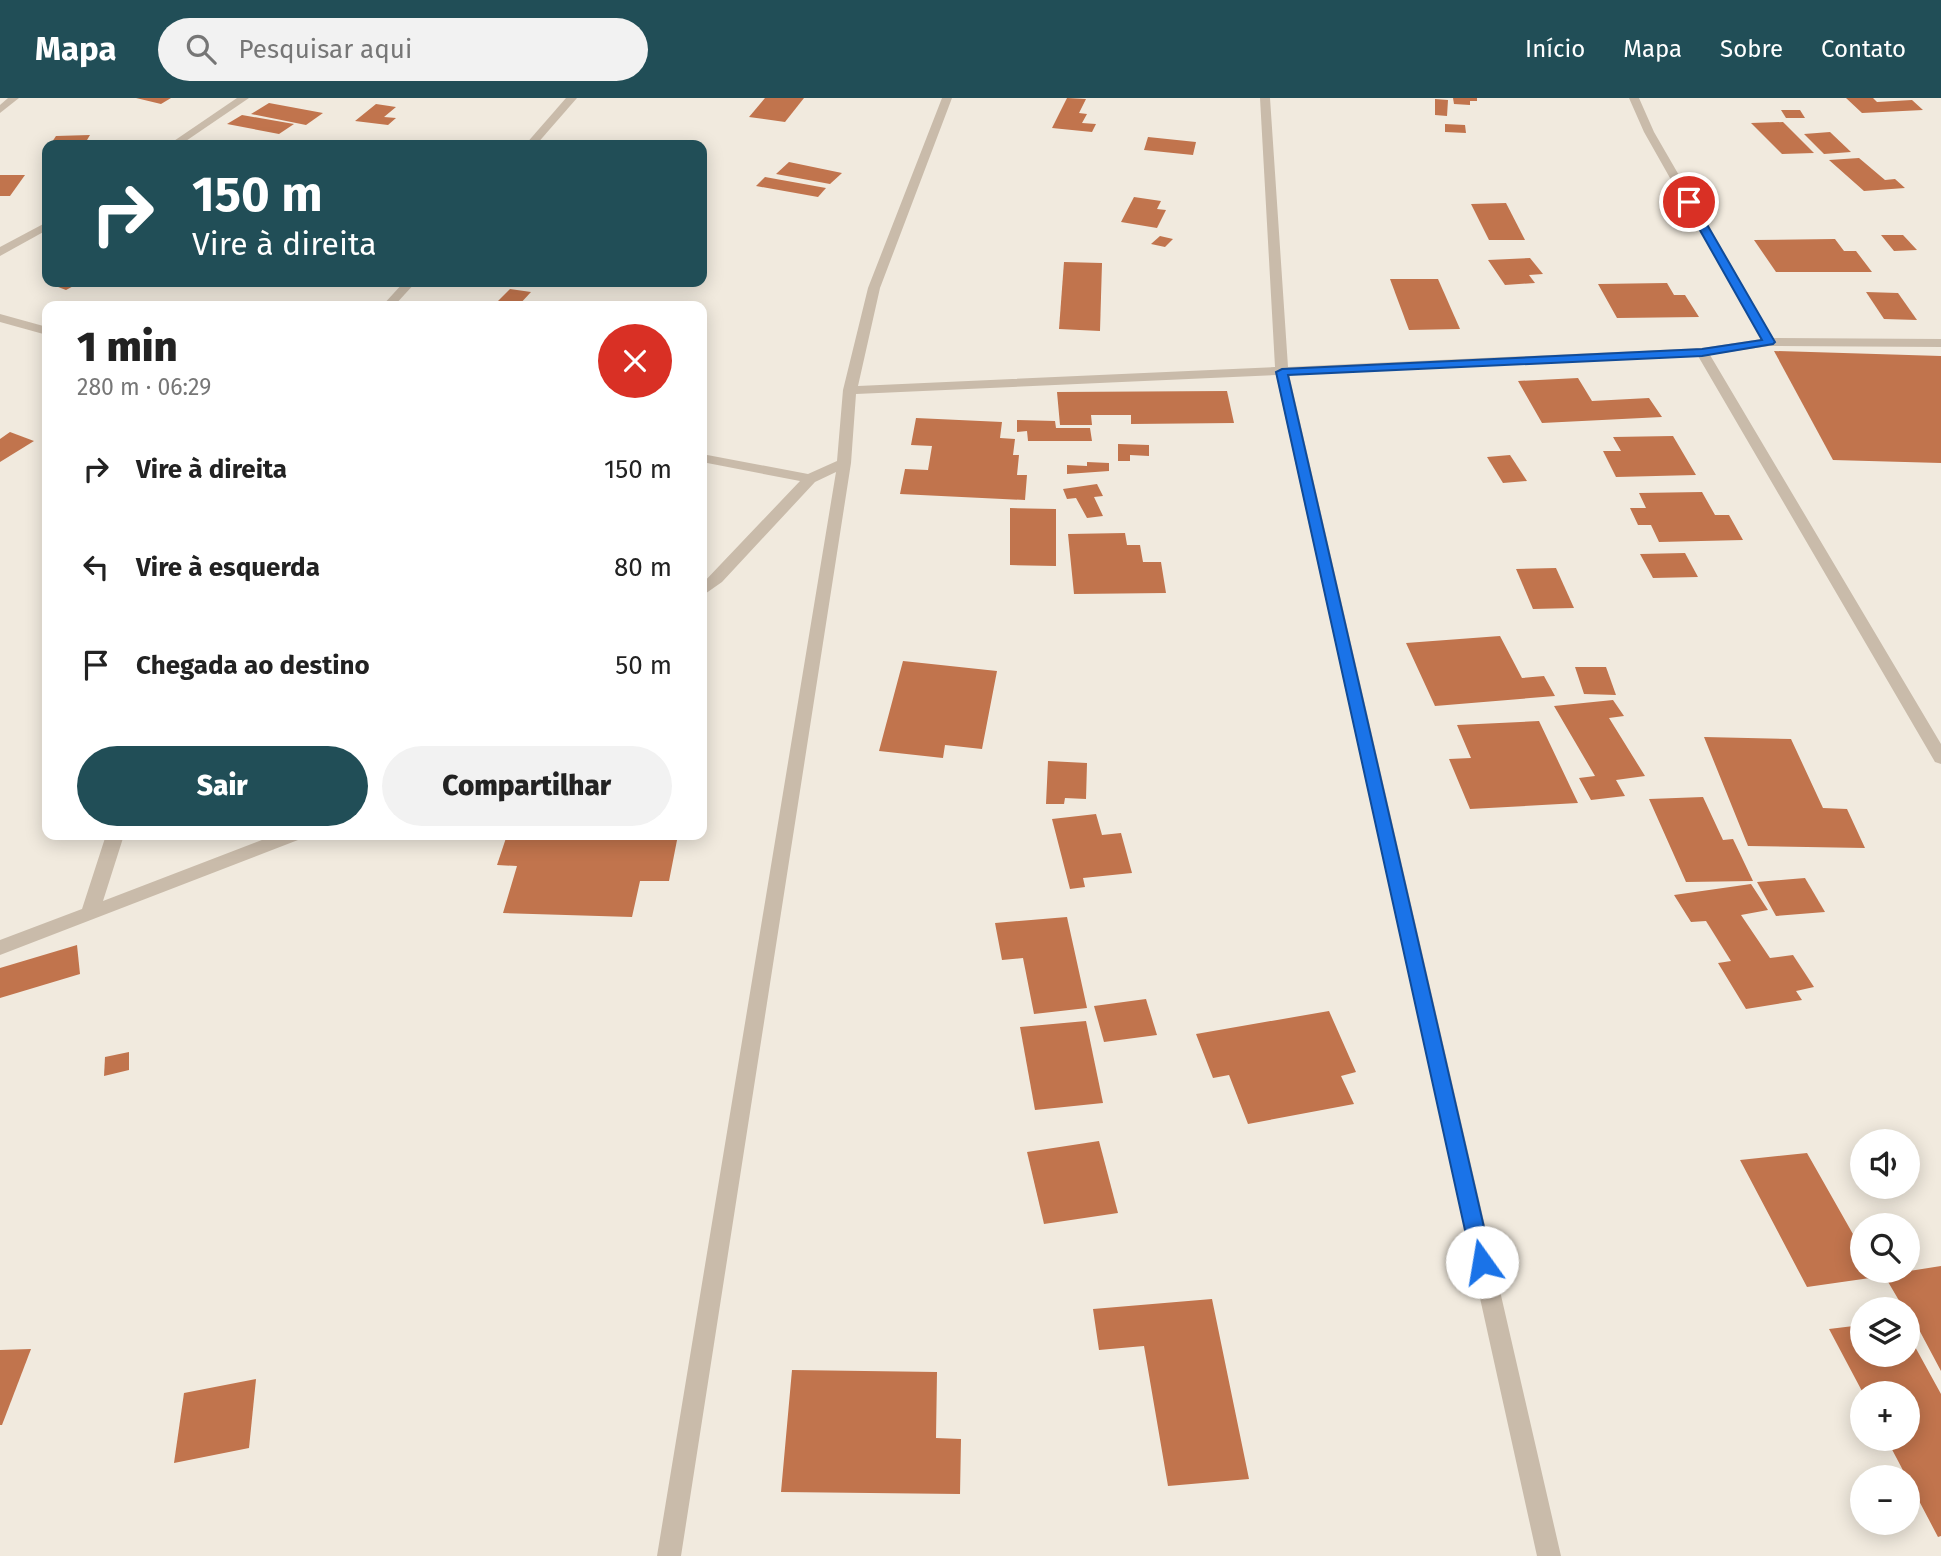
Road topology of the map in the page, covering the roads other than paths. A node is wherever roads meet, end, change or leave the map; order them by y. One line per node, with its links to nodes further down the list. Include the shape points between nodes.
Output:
1 (14, 98): 7 (street)
2 (244, 98): 8 (street)
3 (572, 98): 9 (street)
4 (947, 98): 20 (street, via 874,288)
5 (1265, 98): 19 (street)
6 (1634, 98): 16 (street)
7 (0, 110)
8 (181, 140)
9 (534, 140)
10 (42, 228): 11 (street)
11 (0, 252)
12 (405, 287): 13 (street)
13 (393, 301)
14 (0, 318): 15 (street)
15 (42, 330)
16 (1769, 342): 17 (street); 18 (street)
17 (1941, 344)
18 (1702, 352): 19 (street); 25 (street)
19 (1282, 372): 20 (street); 31 (street)
20 (850, 390): 22 (street)
21 (707, 459): 23 (street)
22 (844, 463): 23 (street); 30 (street)
23 (810, 479): 24 (street)
24 (707, 586)
25 (1941, 758)
26 (113, 840): 28 (street)
27 (279, 840): 28 (street)
28 (90, 912): 29 (street)
29 (0, 948)
30 (669, 1556)
31 (1549, 1556)

